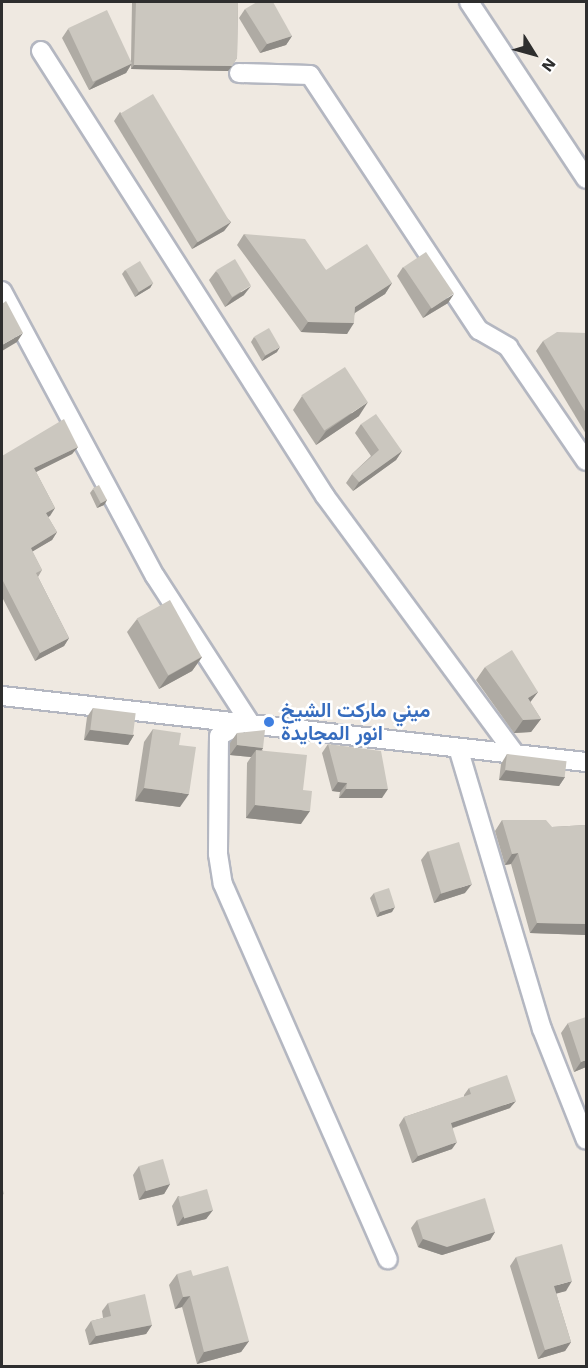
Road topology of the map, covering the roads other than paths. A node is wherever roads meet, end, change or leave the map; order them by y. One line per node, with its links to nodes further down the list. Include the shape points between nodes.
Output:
1 (469, 2): 4 (street)
2 (41, 51): 10 (street, via 325,496)
3 (239, 72): 6 (street, via 310,75 479,330 508,346)
4 (586, 179)
5 (2, 291): 8 (street, via 155,576)
6 (586, 461)
7 (2, 696): 8 (street)
8 (248, 720): 9 (street); 13 (street, via 219,736 218,854 224,885)
9 (459, 751): 10 (street); 12 (street, via 542,1029)
10 (515, 754): 11 (street)
11 (586, 762)
12 (586, 1140)
13 (388, 1259)

